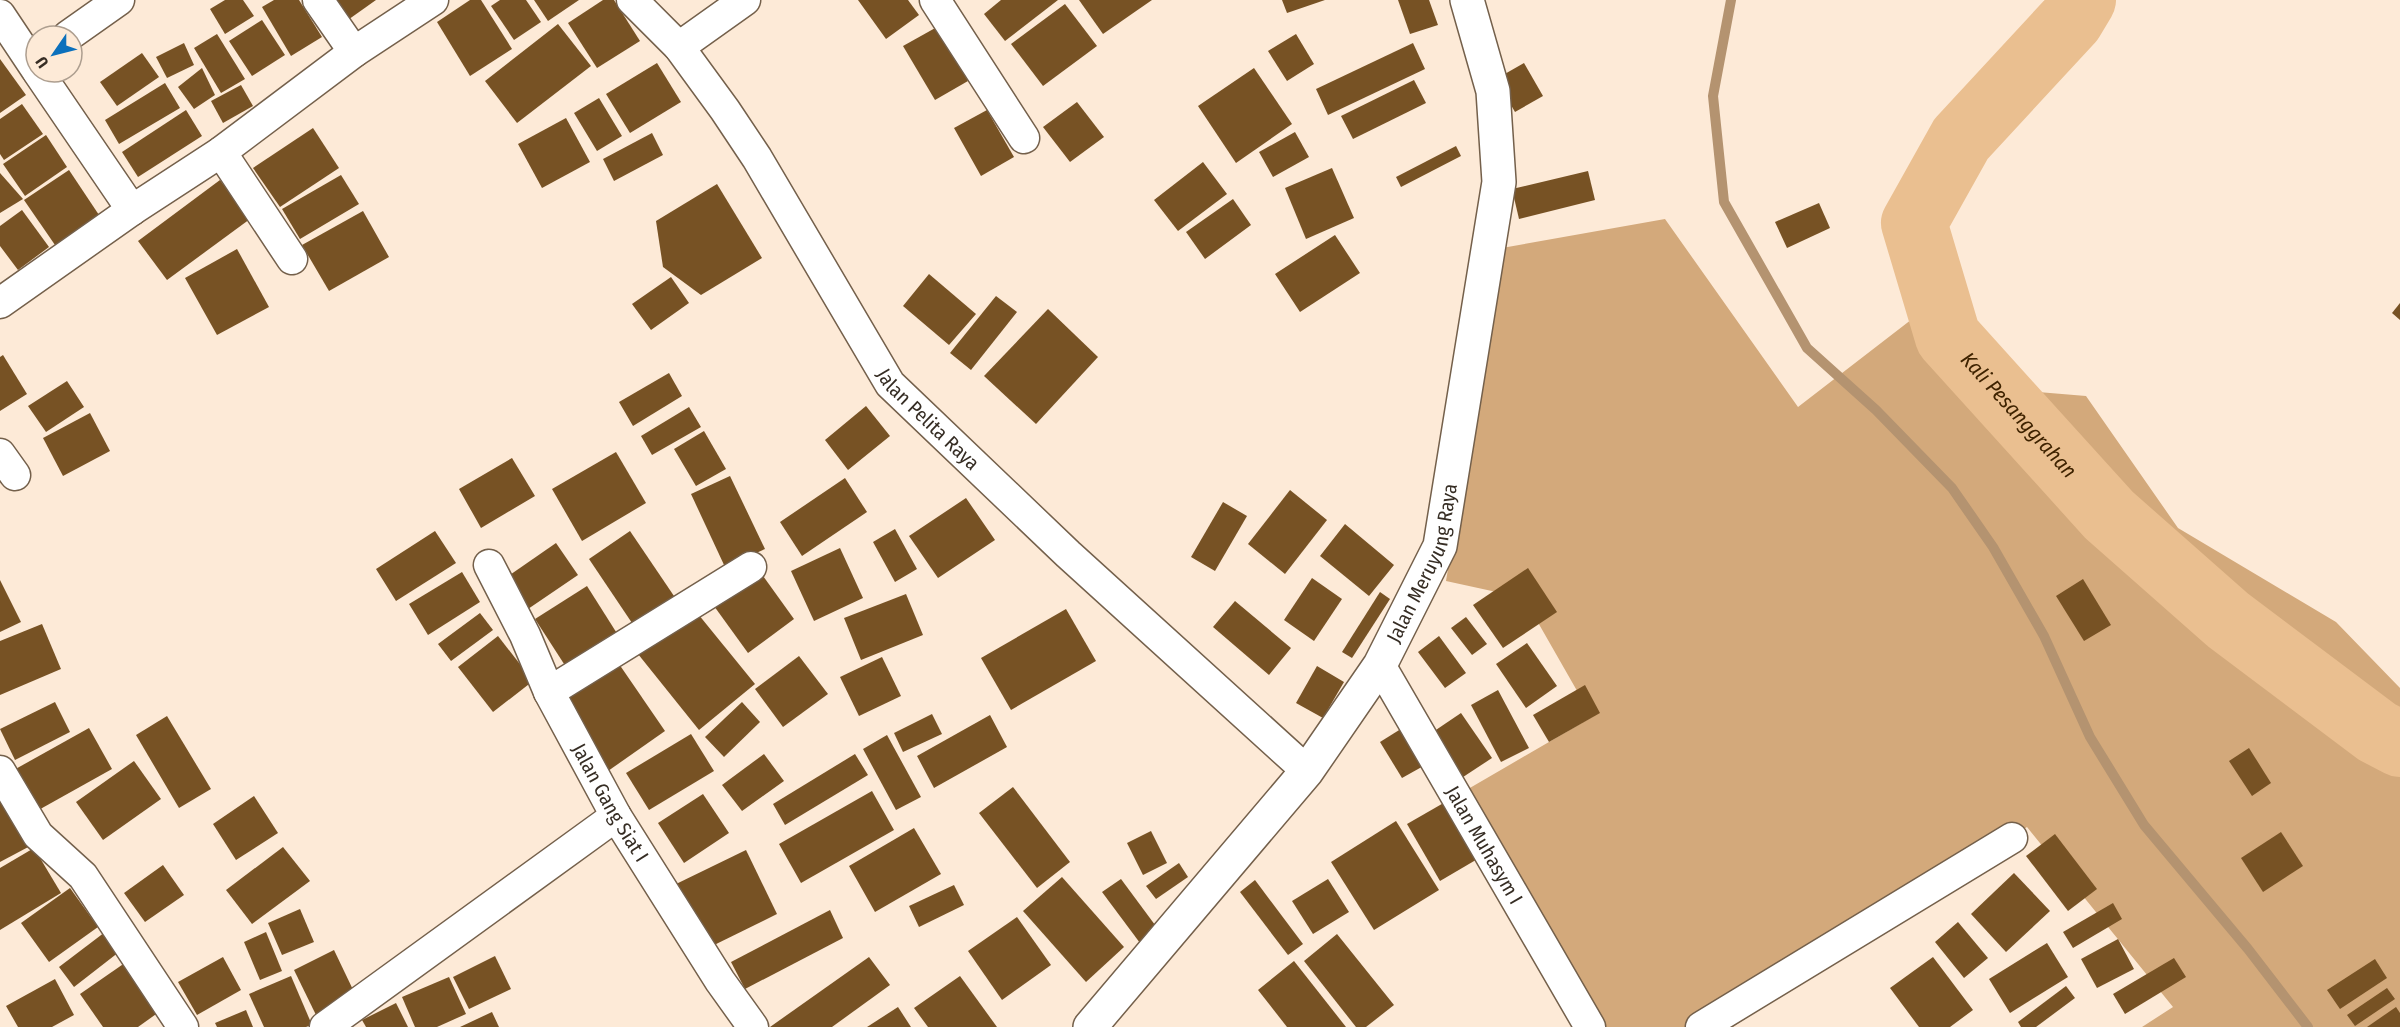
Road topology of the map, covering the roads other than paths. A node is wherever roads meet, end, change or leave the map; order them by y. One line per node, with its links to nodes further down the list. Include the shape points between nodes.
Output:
1 (119, 0): 9 (street)
2 (318, 0): 12 (street)
3 (434, 0): 12 (street)
4 (632, 0): 10 (street, Jalan Pelita Raya)
5 (745, 0): 10 (street)
6 (935, 0): 14 (street)
7 (1467, 0): 21 (main road, Jalan Meruyung Raya, via 1493,91 1499,182 1440,546)
8 (0, 15): 11 (street)
9 (84, 25)
10 (679, 47): 24 (street, Jalan Pelita Raya, via 757,159 890,384 1068,554)
11 (24, 50)
12 (354, 52): 15 (street)
13 (47, 84): 16 (street)
14 (1024, 138)
15 (221, 152): 16 (street); 17 (street)
16 (132, 210): 18 (street)
17 (292, 259)
18 (4, 293)
19 (489, 565): 22 (street, Jalan Gang Siat I)
20 (751, 567): 22 (street)
21 (1380, 665): 24 (main road, Jalan Meruyung Raya); 32 (street, Jalan Muhasym I)
22 (549, 692): 25 (street, Jalan Gang Siat I)
23 (0, 771): 29 (street, via 38,835 83,876)
24 (1307, 771): 28 (main road, Jalan Meruyung Raya)
25 (616, 816): 27 (street); 31 (street, Jalan Gang Siat I)
26 (2012, 838): 33 (street)
27 (356, 1018): 30 (street)
28 (1096, 1025)
29 (183, 1027)
30 (325, 1027)
31 (753, 1027)
32 (1590, 1027)
33 (1701, 1027)

